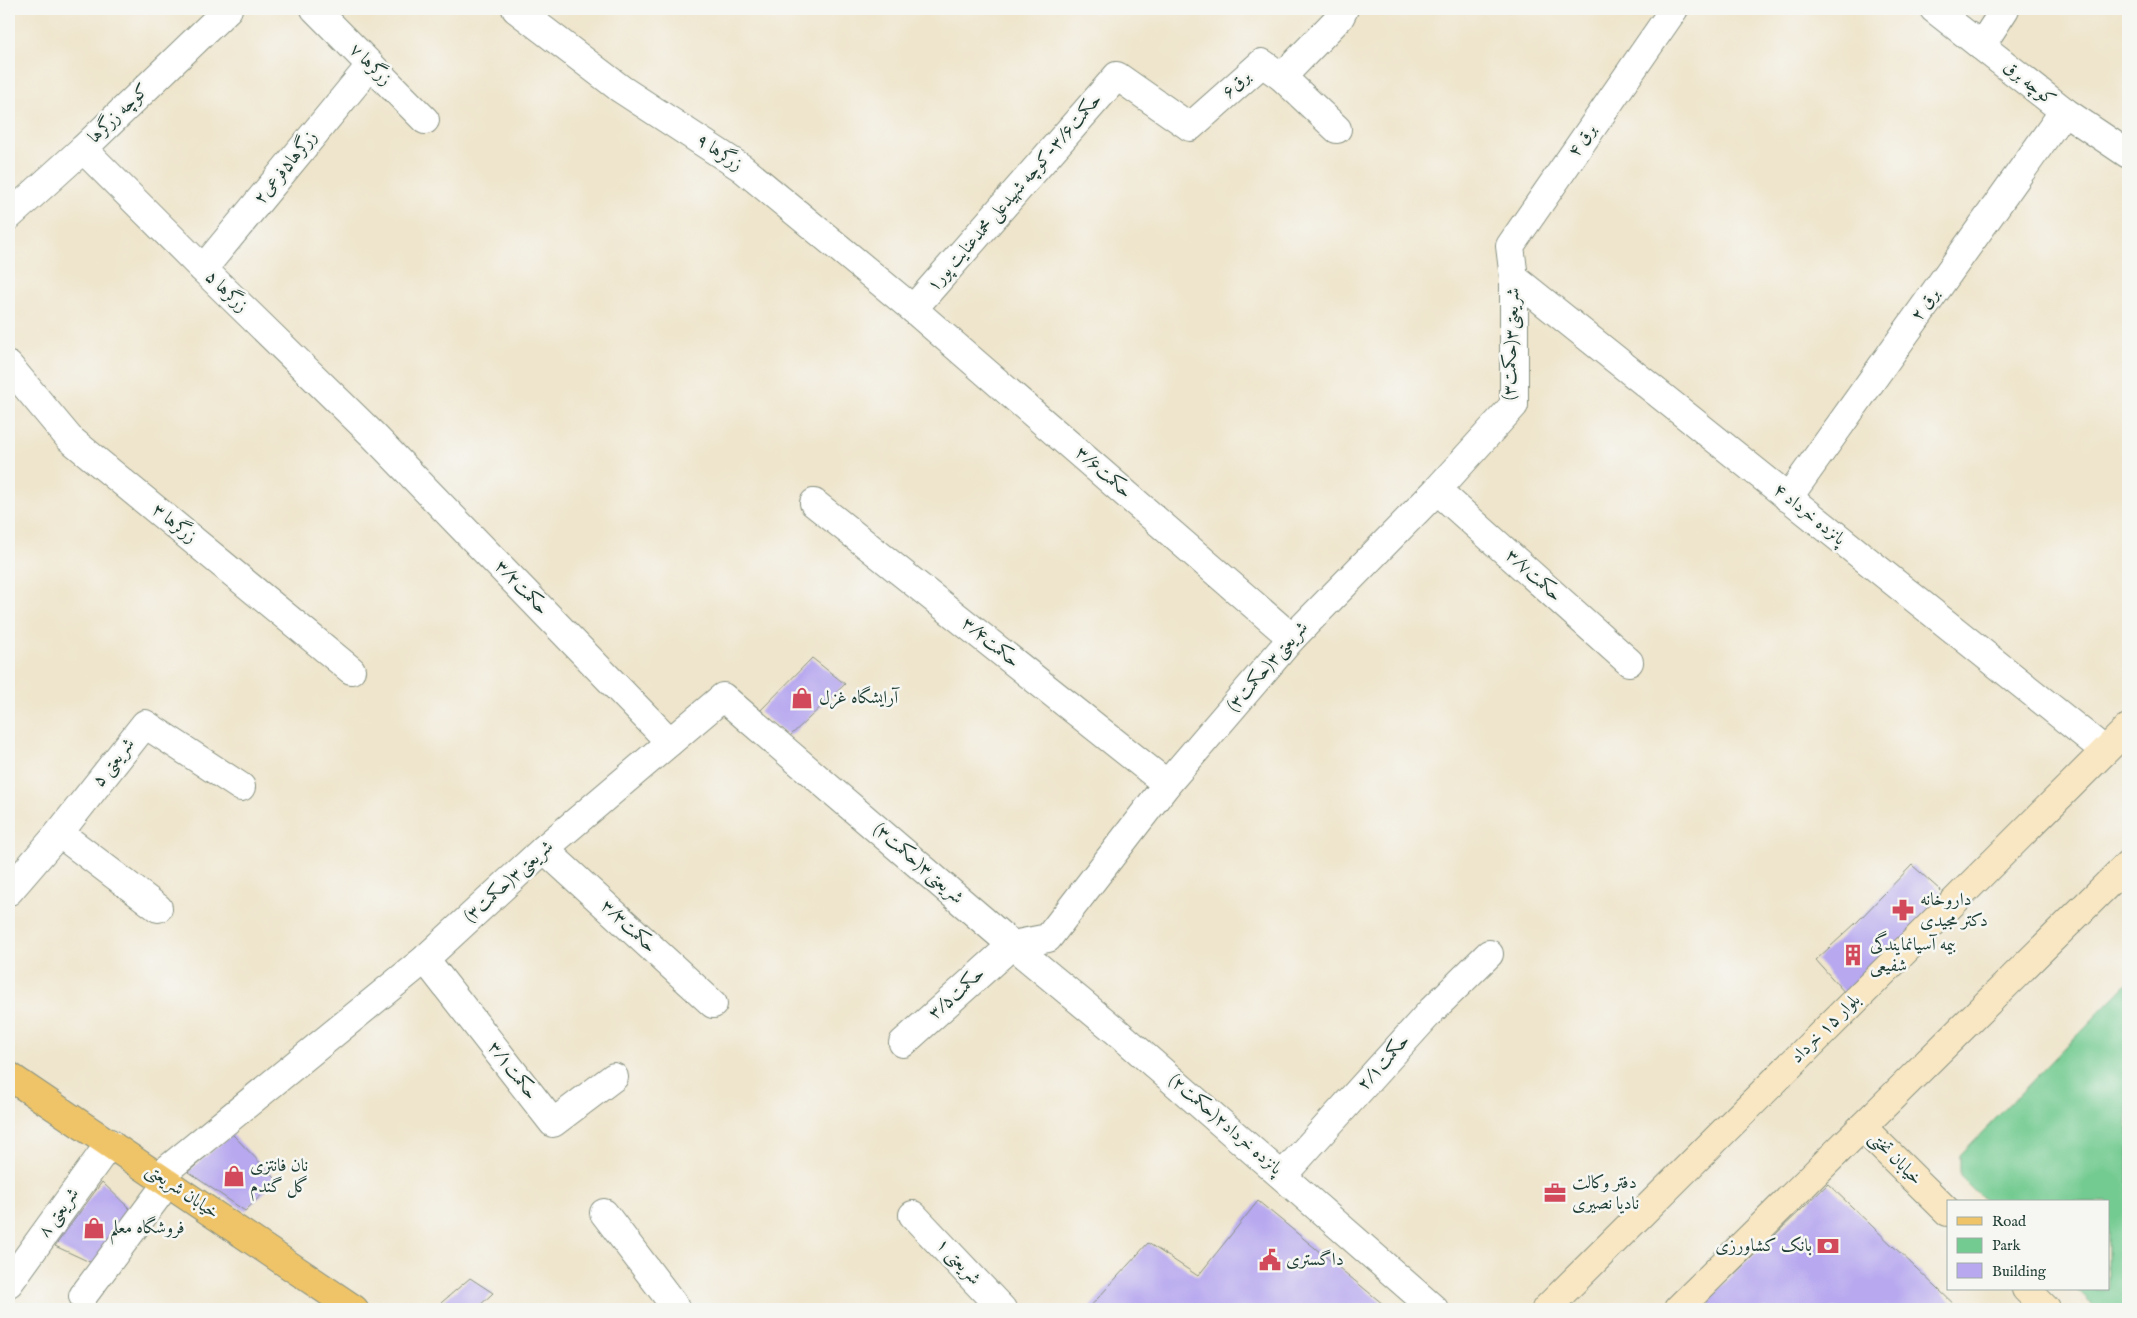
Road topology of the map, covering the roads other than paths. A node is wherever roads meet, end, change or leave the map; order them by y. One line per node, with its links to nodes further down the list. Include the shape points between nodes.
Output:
1 (228, 9): 15 (street, کوچه زرگرها)
2 (315, 9): 9 (street, زرگرها ۷)
3 (516, 9): 20 (street, زرگرها ۹, via 621,89 742,168)
4 (1344, 9): 11 (street)
5 (1674, 9): 19 (street, برق ۴, via 1510,246)
6 (1934, 9): 8 (street, کوچه برق)
7 (2005, 9): 8 (street)
8 (1981, 46): 12 (street, کوچه برق)
9 (370, 66): 13 (street, زرگرها ۷); 18 (street, زرگرها۵فرعی۲)
10 (1118, 76): 11 (street, برق۶, via 1190,127 1262,62); 20 (street, حکمت۳/۶-کوچه شهیدعلی محمدعنایت پور۱)
11 (1282, 77): 14 (street)
12 (2064, 111): 16 (street, کوچه برق); 24 (street, برق ۲)
13 (425, 120)
14 (1337, 129)
15 (83, 149): 17 (street, کوچه زرگرها); 18 (street, زرگرها ۵)
16 (2128, 154)
17 (9, 216)
18 (203, 269): 22 (street, زرگرها ۵)
19 (1514, 278): 23 (street, شریعتی۳(حکمت۳), via 1514,405); 24 (street, پانزده خرداد ۴)
20 (913, 309): 26 (street, حکمت۳/۶)
21 (9, 366): 28 (street, زرگرها ۳, via 69,438)
22 (372, 434): 30 (street, حکمت۳/۲)
23 (1437, 490): 26 (street, شریعتی۳(حکمت۳)); 27 (street, حکمت۳/۷)
24 (1788, 498): 31 (street, پانزده خرداد ۴)
25 (814, 503): 32 (street, حکمت۳/۴)
26 (1292, 638): 32 (street, شریعتی۳(حکمت۳))
27 (1629, 662)
28 (351, 670)
29 (2128, 728): 31 (main road, بلوار ۱۵ خرداد)
30 (670, 742): 35 (street, شریعتی۳(حکمت۳)); 39 (street, شریعتی۳(حکمت۳), via 723,697)
31 (2104, 750): 60 (main road, بلوار ۱۵ خرداد)
32 (1166, 784): 39 (street, شریعتی۳(حکمت۳), via 1048,938)
33 (242, 787): 34 (street, شریعتی ۵, via 145,724)
34 (59, 833): 37 (street, شریعتی ۵); 38 (street)
35 (544, 849): 41 (street, شریعتی۳(حکمت۳)); 42 (street, حکمت۳/۳)
36 (2128, 864): 46 (main road)
37 (9, 891)
38 (158, 908)
39 (1012, 945): 43 (street, حکمت۳/۵); 48 (street, پانزده خرداد۲(حکمت۲))
40 (1489, 954): 48 (street, حکمت۲/۱, via 1432,1010)
41 (425, 959): 45 (street, حکمت۳/۱, via 553,1123); 49 (street, شریعتی۳(حکمت۳))
42 (713, 1004)
43 (903, 1043)
44 (9, 1076): 47 (main road, خیابان شریعتی)
45 (614, 1077)
46 (1862, 1126): 50 (main road, خیابان تختی); 61 (main road)
47 (110, 1143): 49 (main road, خیابان شریعتی); 53 (street, شریعتی ۸)
48 (1283, 1175): 59 (street, پانزده خرداد۲(حکمت۲))
49 (164, 1179): 55 (street, شریعتی۳(حکمت۳)); 56 (main road, خیابان شریعتی)
50 (1947, 1211)
51 (604, 1212): 57 (street)
52 (913, 1214): 58 (street, شریعتی ۱)
53 (9, 1284)
54 (2027, 1290): 62 (main road)
55 (83, 1296)
56 (354, 1309)
57 (678, 1309)
58 (1002, 1309)
59 (1434, 1309)
60 (1546, 1309)
61 (1678, 1309)
62 (2046, 1309)

